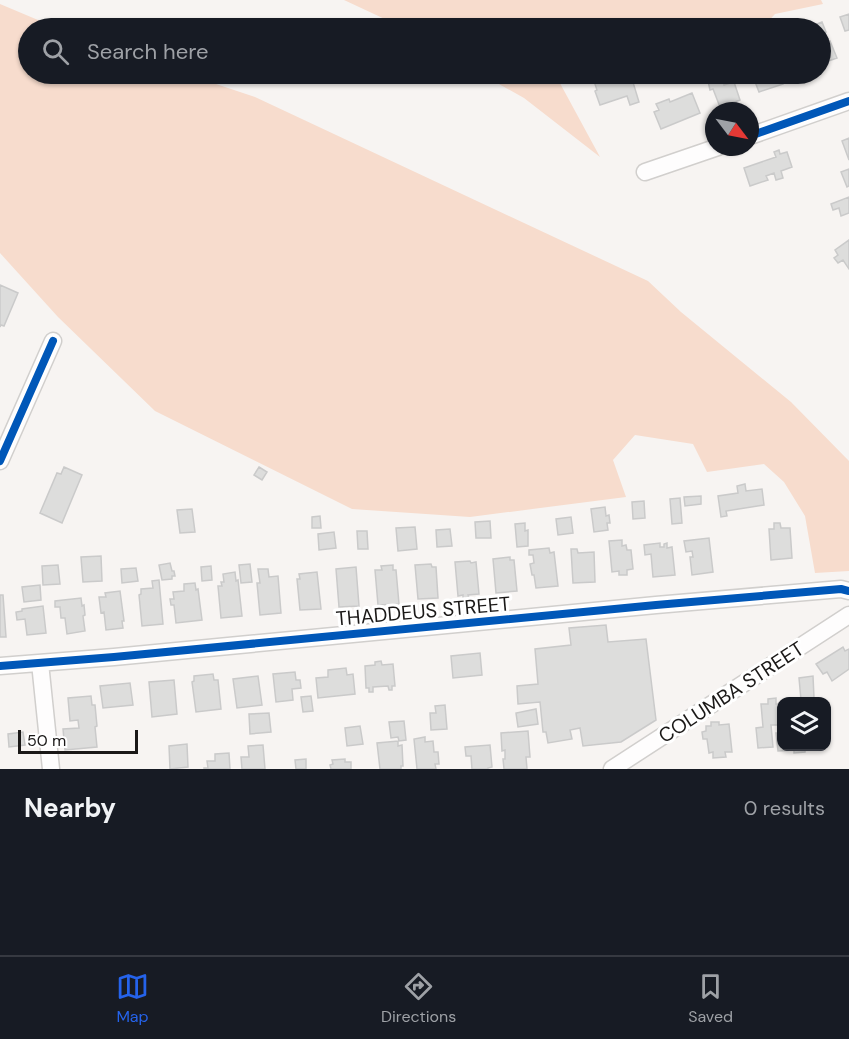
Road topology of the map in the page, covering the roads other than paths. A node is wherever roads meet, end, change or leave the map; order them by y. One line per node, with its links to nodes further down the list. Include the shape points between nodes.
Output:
1 (849, 101): 2 (street)
2 (759, 133)
3 (705, 151): 4 (street)
4 (645, 172)
5 (53, 340): 6 (street)
6 (0, 461)
7 (849, 591): 9 (street, THADDEUS STREET, via 656,605)
8 (849, 615): 12 (street, COLUMBA STREET)
9 (40, 663): 10 (street, THADDEUS STREET); 11 (street)
10 (0, 666)
11 (51, 769)
12 (612, 769)

